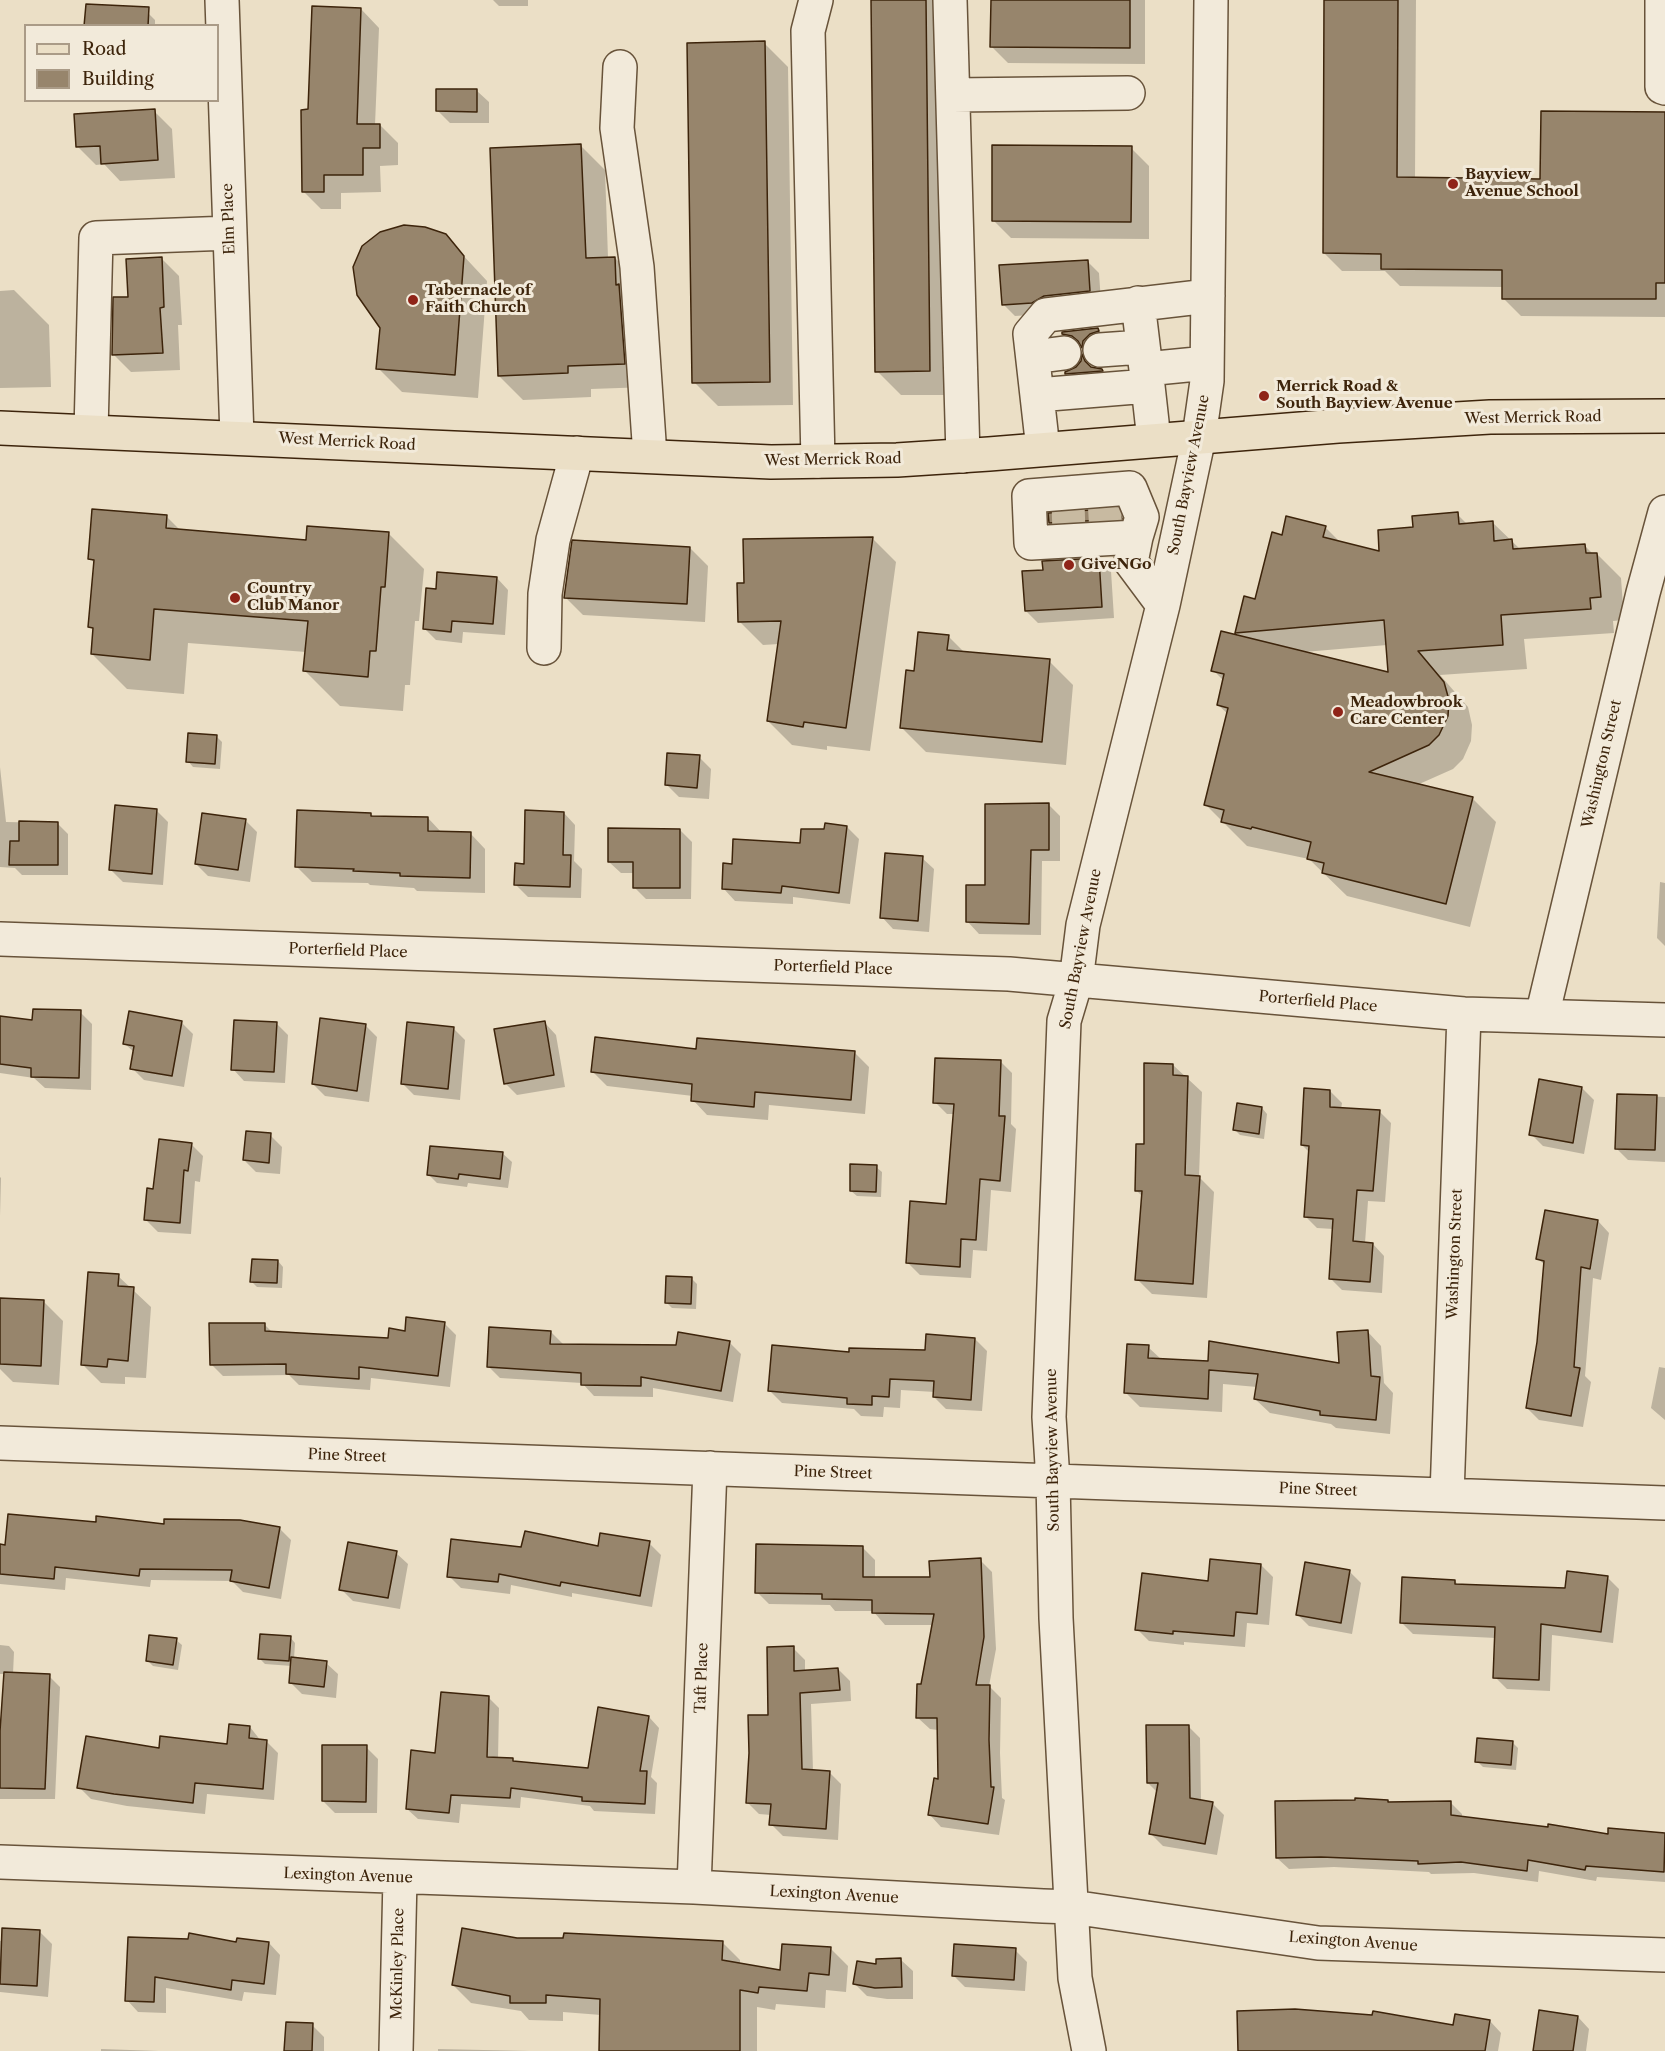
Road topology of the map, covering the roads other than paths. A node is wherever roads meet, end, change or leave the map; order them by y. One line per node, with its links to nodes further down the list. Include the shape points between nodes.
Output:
1 (222, 0): 10 (street, Elm Place)
2 (816, 0): 27 (street, via 808,31)
3 (950, 0): 9 (street)
4 (1211, 0): 11 (street, South Bayview Avenue)
5 (1662, 0): 7 (street)
6 (620, 67): 25 (street, via 618,128 637,267)
7 (1665, 88)
8 (1128, 93): 9 (street)
9 (953, 95): 26 (street)
10 (230, 233): 19 (street, via 96,238); 20 (street, Elm Place)
11 (1208, 296): 12 (street); 14 (street, South Bayview Avenue)
12 (1138, 303): 15 (street); 16 (street, via 1046,315 1030,334 1048,355)
13 (1100, 350): 15 (street)
14 (1207, 363): 15 (street); 21 (street, South Bayview Avenue)
15 (1146, 367): 16 (street); 22 (street)
16 (1037, 396): 23 (street)
17 (1665, 416): 21 (main road, West Merrick Road, via 1490,417)
18 (0, 428): 19 (main road, West Merrick Road)
19 (91, 431): 20 (main road, West Merrick Road)
20 (237, 437): 24 (main road, West Merrick Road)
21 (1199, 437): 22 (main road, West Merrick Road); 31 (street, South Bayview Avenue)
22 (1138, 441): 23 (main road, West Merrick Road); 30 (street)
23 (1029, 451): 26 (main road, West Merrick Road); 28 (street, via 1024,491)
24 (576, 453): 25 (main road, West Merrick Road); 33 (street, via 553,540 545,594)
25 (650, 456): 27 (main road, West Merrick Road)
26 (963, 456): 27 (main road, West Merrick Road)
27 (818, 461)
28 (1029, 496): 30 (street, via 1068,497); 30 (street, via 1031,543 1069,537)
29 (1665, 512): 37 (street, Washington Street)
30 (1118, 515): 31 (street); 32 (street, via 1131,562)
31 (1181, 522): 32 (street, South Bayview Avenue)
32 (1163, 605): 35 (street, South Bayview Avenue, via 1083,925)
33 (544, 648)
34 (0, 939): 35 (street, Porterfield Place, via 1009,974)
35 (1076, 981): 36 (street, Porterfield Place); 41 (street, South Bayview Avenue, via 1064,1021 1049,1417)
36 (1464, 1014): 37 (street, Porterfield Place); 42 (street, Washington Street)
37 (1542, 1016): 38 (street, Porterfield Place)
38 (1665, 1020)
39 (0, 1443): 40 (street, Pine Street)
40 (711, 1468): 41 (street, Pine Street); 46 (street, Taft Place)
41 (1053, 1481): 42 (street, Pine Street); 47 (street, South Bayview Avenue, via 1056,1618)
42 (1447, 1495): 43 (street, Pine Street)
43 (1665, 1503)
44 (0, 1863): 45 (street, Lexington Avenue)
45 (400, 1878): 46 (street, Lexington Avenue); 49 (street, McKinley Place)
46 (694, 1887): 47 (street, Lexington Avenue)
47 (1072, 1907): 48 (street, Lexington Avenue, via 1318,1943); 50 (street, South Bayview Avenue, via 1075,1978)
48 (1665, 1955)
49 (396, 2051)
50 (1089, 2051)

